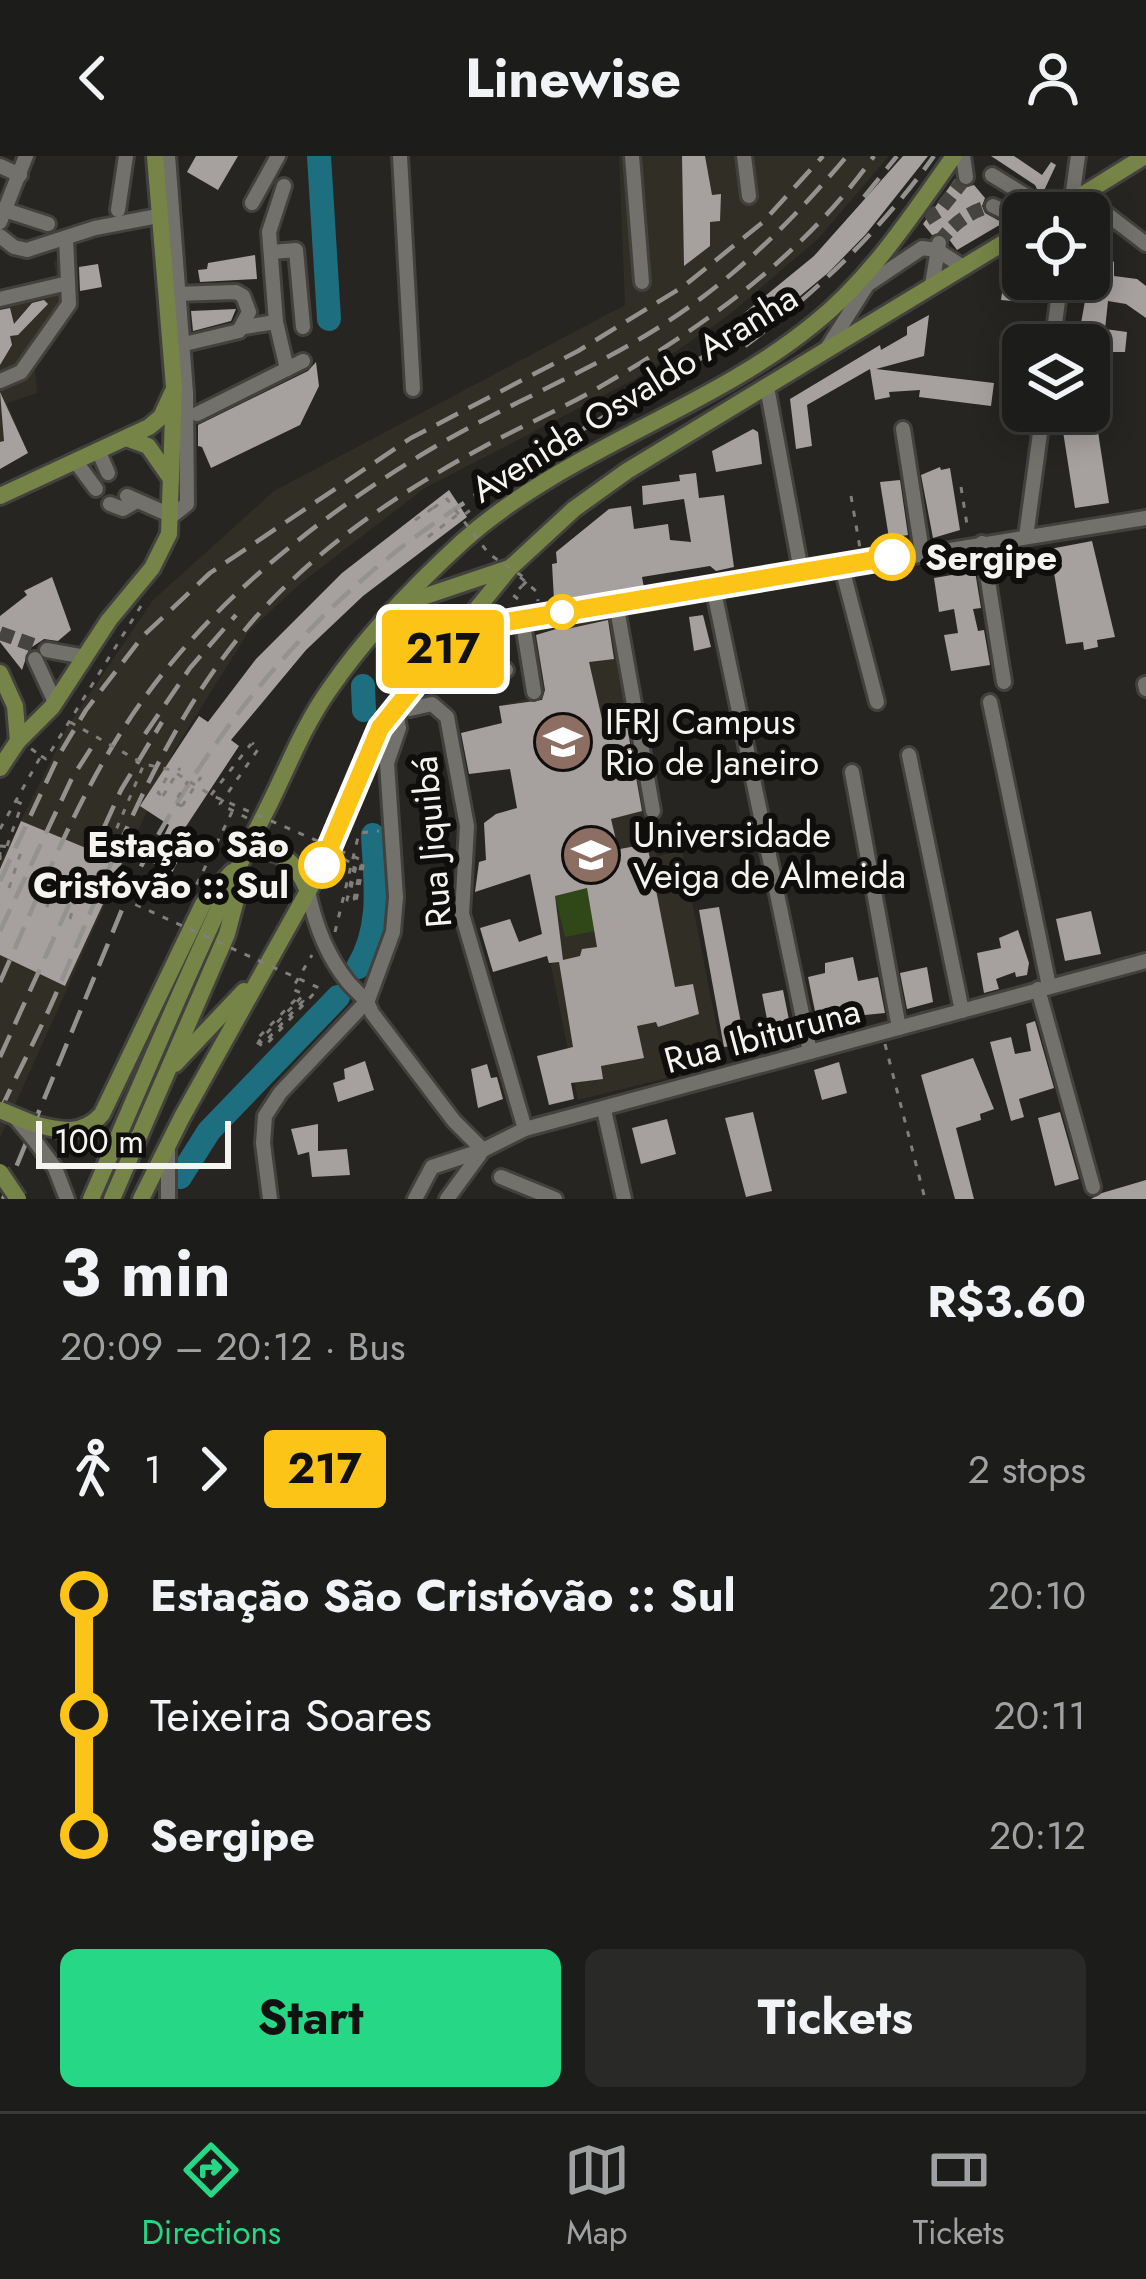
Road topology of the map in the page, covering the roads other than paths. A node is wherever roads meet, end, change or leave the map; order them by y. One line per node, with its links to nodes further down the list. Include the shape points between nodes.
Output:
1 (26, 156): 17 (street)
2 (126, 156): 26 (street)
3 (154, 156): 28 (main road)
4 (168, 156): 40 (street)
5 (278, 156): 25 (street)
6 (400, 156): 57 (street)
7 (632, 156): 41 (street)
8 (744, 156): 24 (street)
9 (954, 156): 32 (main road, Avenida Osvaldo Aranha)
10 (963, 156): 16 (street)
11 (1078, 156): 22 (street)
12 (1111, 156): 13 (main road)
13 (1141, 158): 23 (main road)
14 (0, 166): 17 (street)
15 (992, 175): 19 (street)
16 (966, 177)
17 (12, 182): 27 (street)
18 (284, 186): 38 (street, via 271,223)
19 (1012, 189): 20 (street); 21 (street)
20 (1010, 192)
21 (1018, 192)
22 (1075, 192)
23 (1090, 192)
24 (749, 196)
25 (252, 203)
26 (118, 210)
27 (2, 216): 30 (street)
28 (158, 216): 34 (street, via 95,228); 45 (main road)
29 (926, 219): 32 (street)
30 (48, 224)
31 (1110, 224): 36 (street)
32 (900, 230): 79 (main road, Avenida Osvaldo Aranha, via 816,323 551,476 500,511)
33 (0, 236): 34 (street, via 20,250)
34 (62, 244): 42 (street)
35 (1002, 244): 39 (main road)
36 (1146, 244)
37 (934, 245): 39 (street); 44 (street); 51 (street, via 867,284)
38 (272, 252): 47 (street); 49 (street, via 296,250)
39 (963, 267): 44 (main road)
40 (177, 276): 43 (street); 45 (street)
41 (643, 282)
42 (68, 283): 46 (street); 54 (street, via 66,309 21,372)
43 (208, 285)
44 (932, 286): 51 (main road)
45 (172, 294): 48 (street, via 236,292 248,304); 50 (main road)
46 (0, 299)
47 (276, 322): 48 (street); 53 (street)
48 (244, 327): 50 (street)
49 (303, 327)
50 (176, 346): 55 (main road); 69 (street, via 188,499)
51 (826, 350): 56 (main road)
52 (303, 361): 53 (street)
53 (286, 369): 58 (street)
54 (0, 381)
55 (174, 387): 61 (main road, via 156,422); 65 (main road)
56 (766, 387): 74 (main road, via 591,496); 76 (street)
57 (413, 389)
58 (197, 413)
59 (903, 429): 73 (street)
60 (1040, 432): 71 (street)
61 (124, 438): 62 (main road); 65 (main road, via 148,446)
62 (98, 450): 63 (main road); 64 (street)
63 (76, 462): 66 (street); 67 (main road)
64 (108, 473)
65 (172, 480): 69 (main road)
66 (96, 489)
67 (0, 496)
68 (110, 504): 69 (street, via 123,509 131,499)
69 (172, 516): 82 (main road, via 159,558)
70 (1146, 518): 71 (street)
71 (1026, 537): 72 (street)
72 (975, 544): 73 (street); 86 (street)
73 (922, 552): 75 (street)
74 (510, 568): 79 (main road); 81 (main road)
75 (842, 568): 76 (street); 89 (street)
76 (801, 571): 77 (street)
77 (713, 587): 78 (street); 107 (street)
78 (616, 603): 80 (street); 98 (street)
79 (399, 606): 99 (main road, Avenida Osvaldo Aranha, via 318,706)
80 (522, 618): 81 (street); 87 (street)
81 (459, 630): 85 (main road)
82 (85, 657): 88 (main road); 88 (street, via 41,655)
83 (506, 670): 85 (street)
84 (0, 673): 93 (main road, via 15,706)
85 (417, 681): 92 (main road)
86 (1004, 682)
87 (534, 692)
88 (55, 702): 93 (main road)
89 (877, 702)
90 (990, 702): 103 (street)
91 (423, 705): 92 (street, Rua Jiquibá); 94 (street, Rua Jiquibá); 111 (street, Rua Jiquibá, via 439,706 447,717 467,826 462,914)
92 (395, 706): 94 (street); 100 (main road)
93 (18, 741): 96 (main road)
94 (394, 743): 104 (street, via 387,767 395,919)
95 (909, 755): 105 (street)
96 (0, 768)
97 (852, 772): 106 (street)
98 (653, 811)
99 (241, 859): 100 (main road, via 264,849 288,858); 108 (main road, via 227,934); 112 (main road, via 203,904 102,1114 76,1130); 121 (main road)
100 (308, 891): 102 (main road); 104 (street, via 325,947)
101 (1146, 961): 103 (street, Rua Ibituruna)
102 (261, 974): 108 (main road); 113 (main road)
103 (1043, 988): 105 (street, Rua Ibituruna); 117 (street)
104 (368, 1000): 114 (street); 125 (street, via 266,1116)
105 (962, 1011): 106 (street, Rua Ibituruna)
106 (899, 1028): 107 (street, Rua Ibituruna)
107 (810, 1052): 109 (street, Rua Ibituruna)
108 (163, 1078): 122 (main road)
109 (604, 1110): 111 (street, Rua Ibituruna); 129 (street)
110 (7, 1113): 112 (main road, bridge)
111 (525, 1129): 114 (street, Rua Ibituruna)
112 (34, 1132): 120 (street)
113 (168, 1146): 123 (main road); 124 (street)
114 (483, 1150): 126 (street, Rua Ibituruna, via 433,1167); 127 (street)
115 (3, 1176): 118 (main road, bridge); 119 (main road, bridge)
116 (501, 1177): 128 (street)
117 (1093, 1187)
118 (8, 1199)
119 (18, 1199)
120 (68, 1199)
121 (92, 1199)
122 (112, 1199)
123 (141, 1199)
124 (168, 1199)
125 (270, 1199)
126 (415, 1199)
127 (447, 1199)
128 (556, 1199)
129 (625, 1199)

